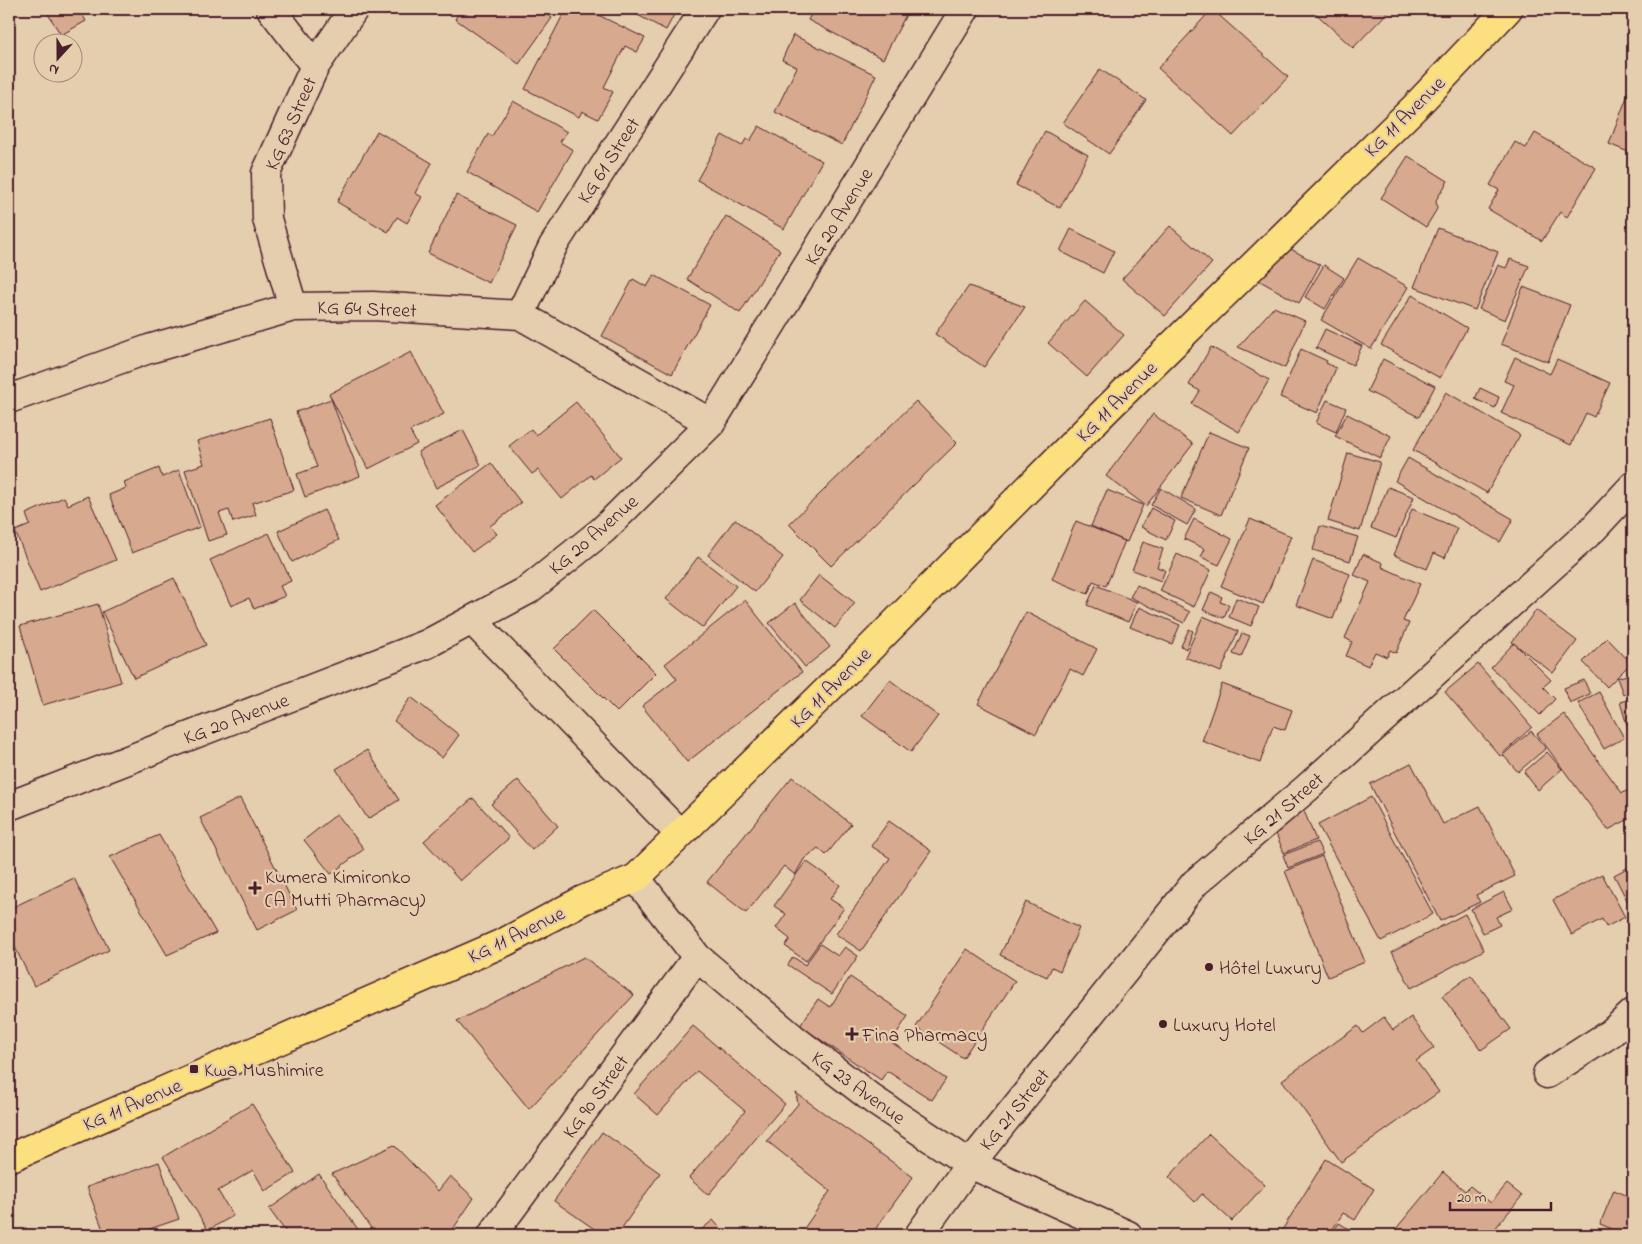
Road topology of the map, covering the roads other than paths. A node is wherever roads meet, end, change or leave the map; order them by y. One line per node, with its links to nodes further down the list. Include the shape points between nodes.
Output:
1 (271, 9): 6 (street)
2 (354, 9): 6 (street, KG 63 Street)
3 (705, 9): 8 (street, KG 61 Street, via 553,246)
4 (965, 9): 10 (street, KG 20 Avenue)
5 (1508, 9): 14 (main road, KG 11 Avenue, via 1415,108)
6 (315, 66): 7 (street, KG 63 Street, via 266,173 267,219)
7 (293, 306): 8 (street, KG 64 Street, via 373,306); 9 (street, KG 64 Street, via 149,349)
8 (520, 315): 10 (street, KG 64 Street)
9 (9, 399)
10 (711, 423): 12 (street, KG 20 Avenue, via 603,530 528,590)
11 (1633, 486): 20 (street, KG 21 Street, via 1594,528 1307,788 1195,883)
12 (472, 620): 13 (street, KG 20 Avenue, via 426,644); 14 (street)
13 (9, 806)
14 (680, 833): 15 (main road, KG 11 Avenue)
15 (636, 878): 16 (street, KG 23 Avenue); 19 (main road, KG 11 Avenue, via 583,900 505,942)
16 (697, 957): 20 (street, KG 23 Avenue, via 875,1101); 21 (street, KG 90 Street)
17 (1633, 1013): 18 (street, via 1611,1034)
18 (1547, 1074)
19 (9, 1158)
20 (970, 1164): 22 (street, KG 21 Street); 23 (street, KG 23 Avenue)
21 (492, 1235)
22 (919, 1235)
23 (1128, 1235)

